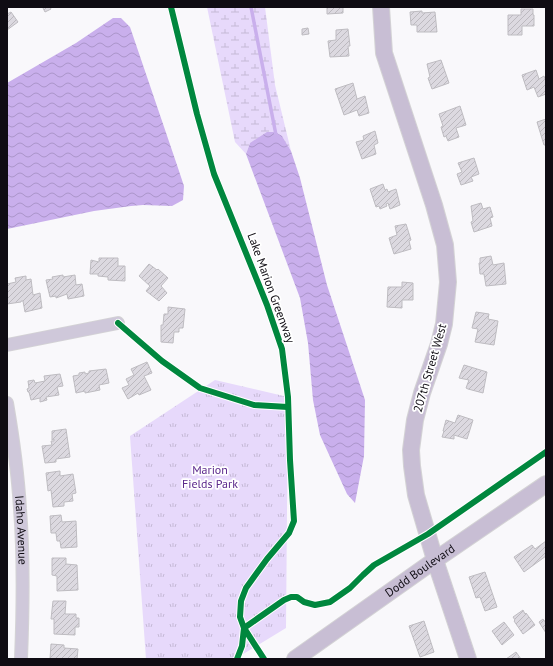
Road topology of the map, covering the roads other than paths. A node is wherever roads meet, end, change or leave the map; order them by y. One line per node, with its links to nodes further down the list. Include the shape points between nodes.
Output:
1 (381, 7): 6 (street, 207th Street West, via 384,53 440,224 448,282 444,324 418,407 411,450 416,495)
2 (118, 323): 3 (street)
3 (7, 345)
4 (7, 403): 7 (street, Idaho Avenue, via 20,509 23,585)
5 (546, 484): 6 (street, Dodd Boulevard)
6 (435, 560): 8 (street, Dodd Boulevard); 9 (street, 207th Street West)
7 (21, 659)
8 (295, 659)
9 (468, 659)

